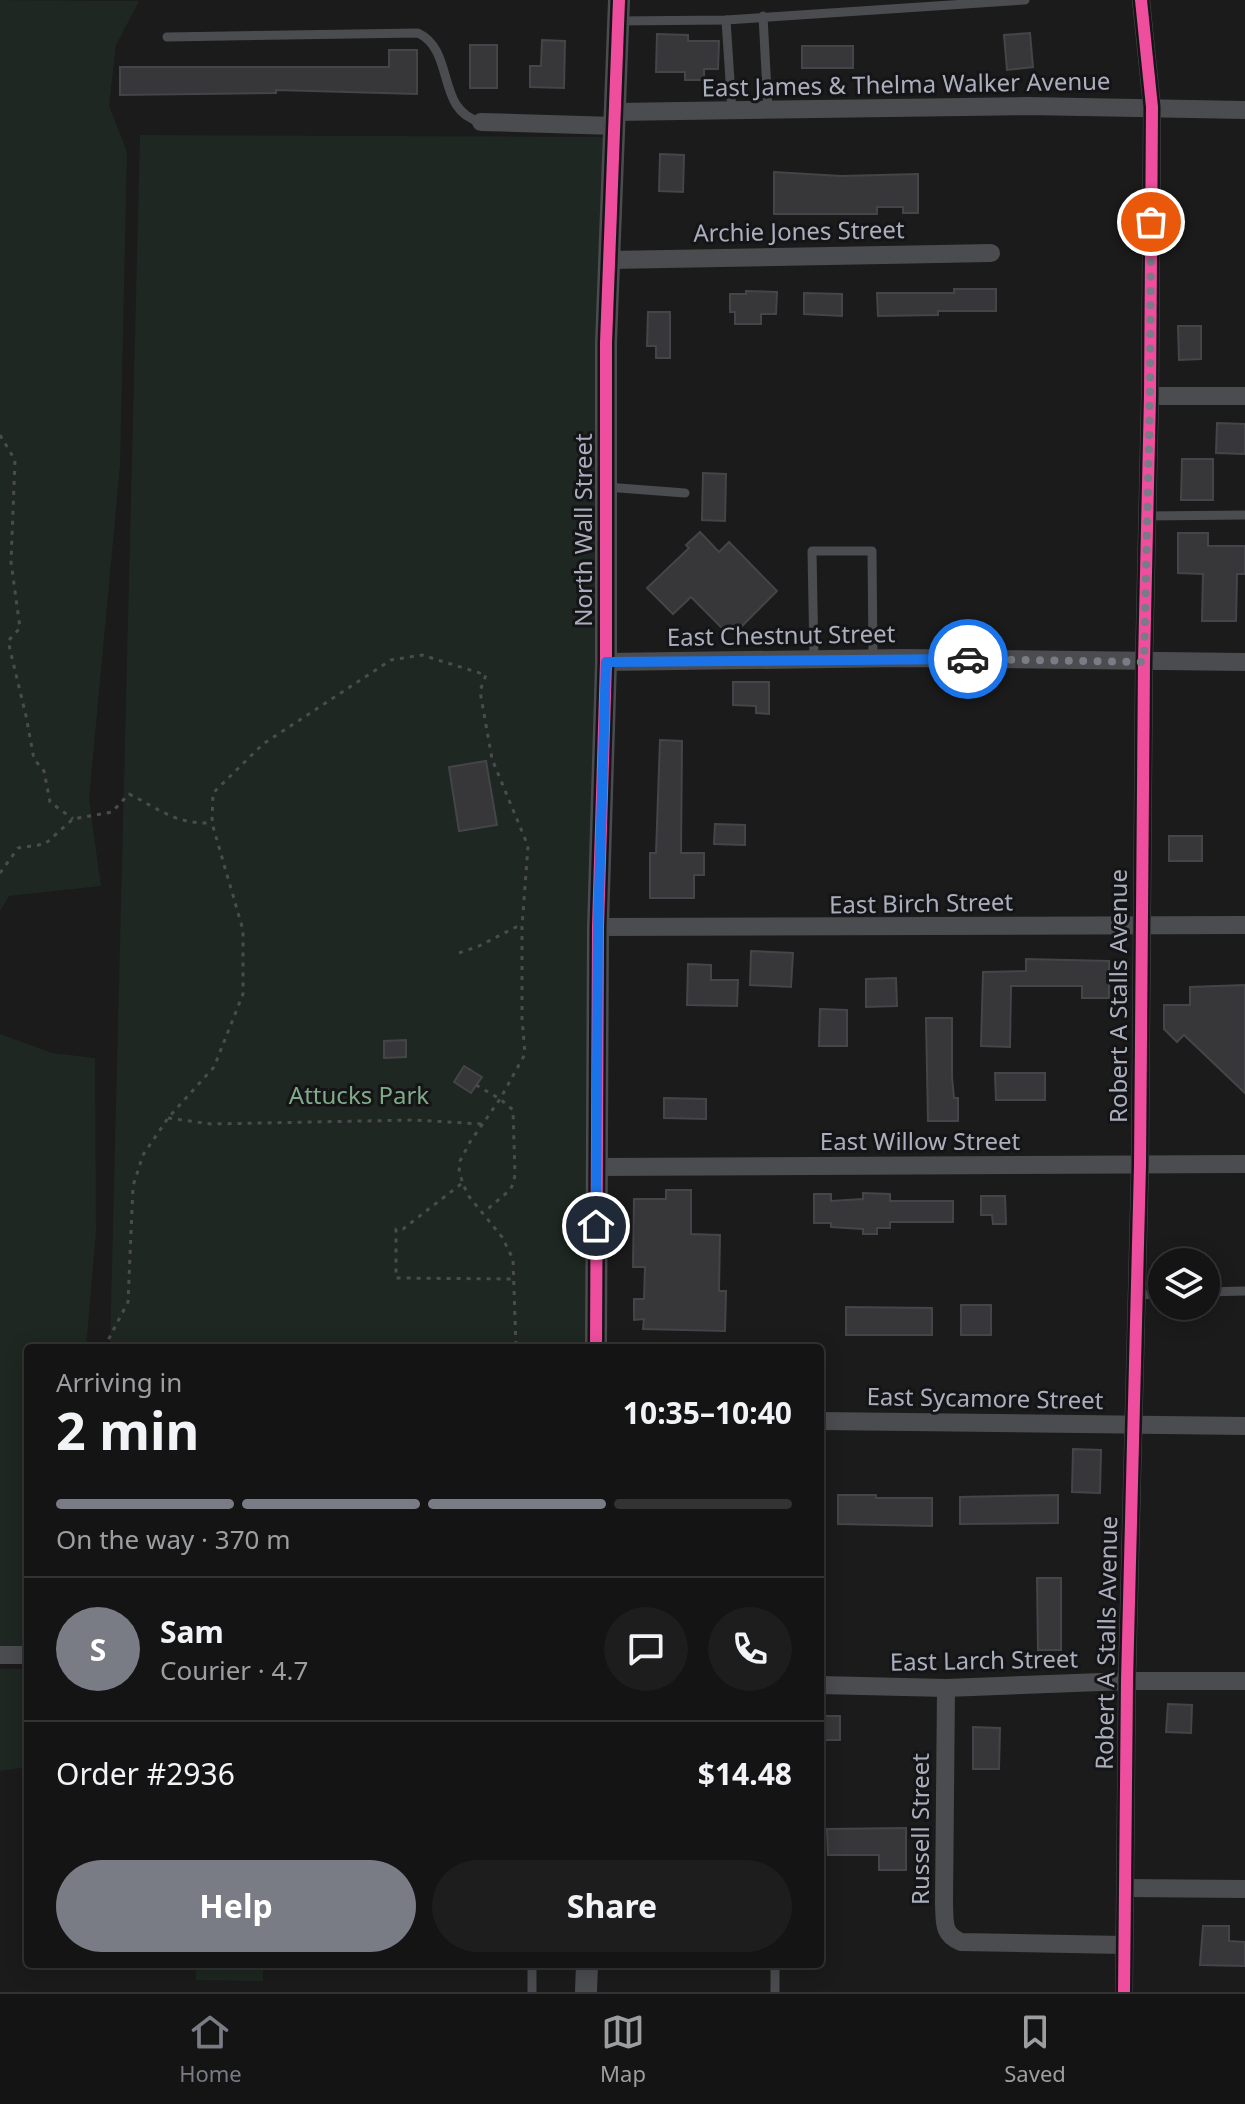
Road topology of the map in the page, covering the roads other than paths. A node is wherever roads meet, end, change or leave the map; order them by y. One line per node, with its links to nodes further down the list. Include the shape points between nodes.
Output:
1 (1025, 0): 4 (lane)
2 (1141, 0): 7 (street, Robert A Stalls Avenue)
3 (619, 10): 5 (lane); 11 (street, North Wall Street)
4 (763, 16): 5 (lane); 8 (lane)
5 (726, 20): 10 (lane)
6 (167, 37): 12 (lane, via 418,33 438,53 461,114)
7 (1152, 107): 8 (street, East James & Thelma Walker Avenue); 9 (street, East James & Thelma Walker Avenue); 15 (street, Robert A Stalls Avenue)
8 (768, 110): 10 (street, East James & Thelma Walker Avenue)
9 (1245, 110)
10 (732, 111): 11 (street, East James & Thelma Walker Avenue)
11 (615, 119): 12 (street, East James & Thelma Walker Avenue); 14 (street, North Wall Street)
12 (481, 122)
13 (991, 253): 14 (street, Archie Jones Street)
14 (609, 260): 17 (street, North Wall Street)
15 (1150, 396): 16 (street); 20 (street, Robert A Stalls Avenue)
16 (1245, 396)
17 (606, 487): 18 (lane); 23 (street, North Wall Street)
18 (685, 493)
19 (1245, 515): 20 (lane)
20 (1147, 516): 24 (street, Robert A Stalls Avenue)
21 (873, 658): 22 (street, East Chestnut Street); 22 (lane, via 872,551 812,551); 24 (street, East Chestnut Street)
22 (814, 659): 23 (street, East Chestnut Street)
23 (606, 662): 28 (street, North Wall Street)
24 (1144, 662): 25 (street, East Chestnut Street); 26 (street, Robert A Stalls Avenue)
25 (1245, 662)
26 (1141, 925): 27 (street, East Birch Street); 28 (street, East Birch Street); 30 (street, Robert A Stalls Avenue)
27 (1245, 925)
28 (598, 927): 31 (street, North Wall Street)
29 (1245, 1164): 30 (street, East Willow Street)
30 (1140, 1165): 31 (street, East Willow Street); 34 (street, Robert A Stalls Avenue)
31 (596, 1167): 36 (street, North Wall Street)
32 (1245, 1291): 33 (lane)
33 (1220, 1292)
34 (1137, 1295): 35 (lane); 38 (street, Robert A Stalls Avenue)
35 (1148, 1295)
36 (596, 1344)
37 (824, 1421): 38 (street, East Sycamore Street)
38 (1133, 1425): 39 (street, East Sycamore Street); 42 (street, Robert A Stalls Avenue)
39 (1245, 1426)
40 (0, 1655): 41 (street)
41 (24, 1655)
42 (1127, 1681): 43 (street, East Larch Street); 45 (street, East Larch Street); 46 (street, Robert A Stalls Avenue)
43 (1245, 1681)
44 (824, 1685): 45 (street, East Larch Street)
45 (946, 1688): 48 (street, Russell Street, via 944,1904 950,1938)
46 (1125, 1888): 47 (street); 48 (street, Robert A Stalls Avenue)
47 (1245, 1889)
48 (1124, 1945): 55 (street, Robert A Stalls Avenue)
49 (532, 1968): 52 (lane)
50 (587, 1968): 53 (street)
51 (775, 1968): 54 (lane)
52 (532, 1992)
53 (586, 1992)
54 (775, 1992)
55 (1124, 1992)

